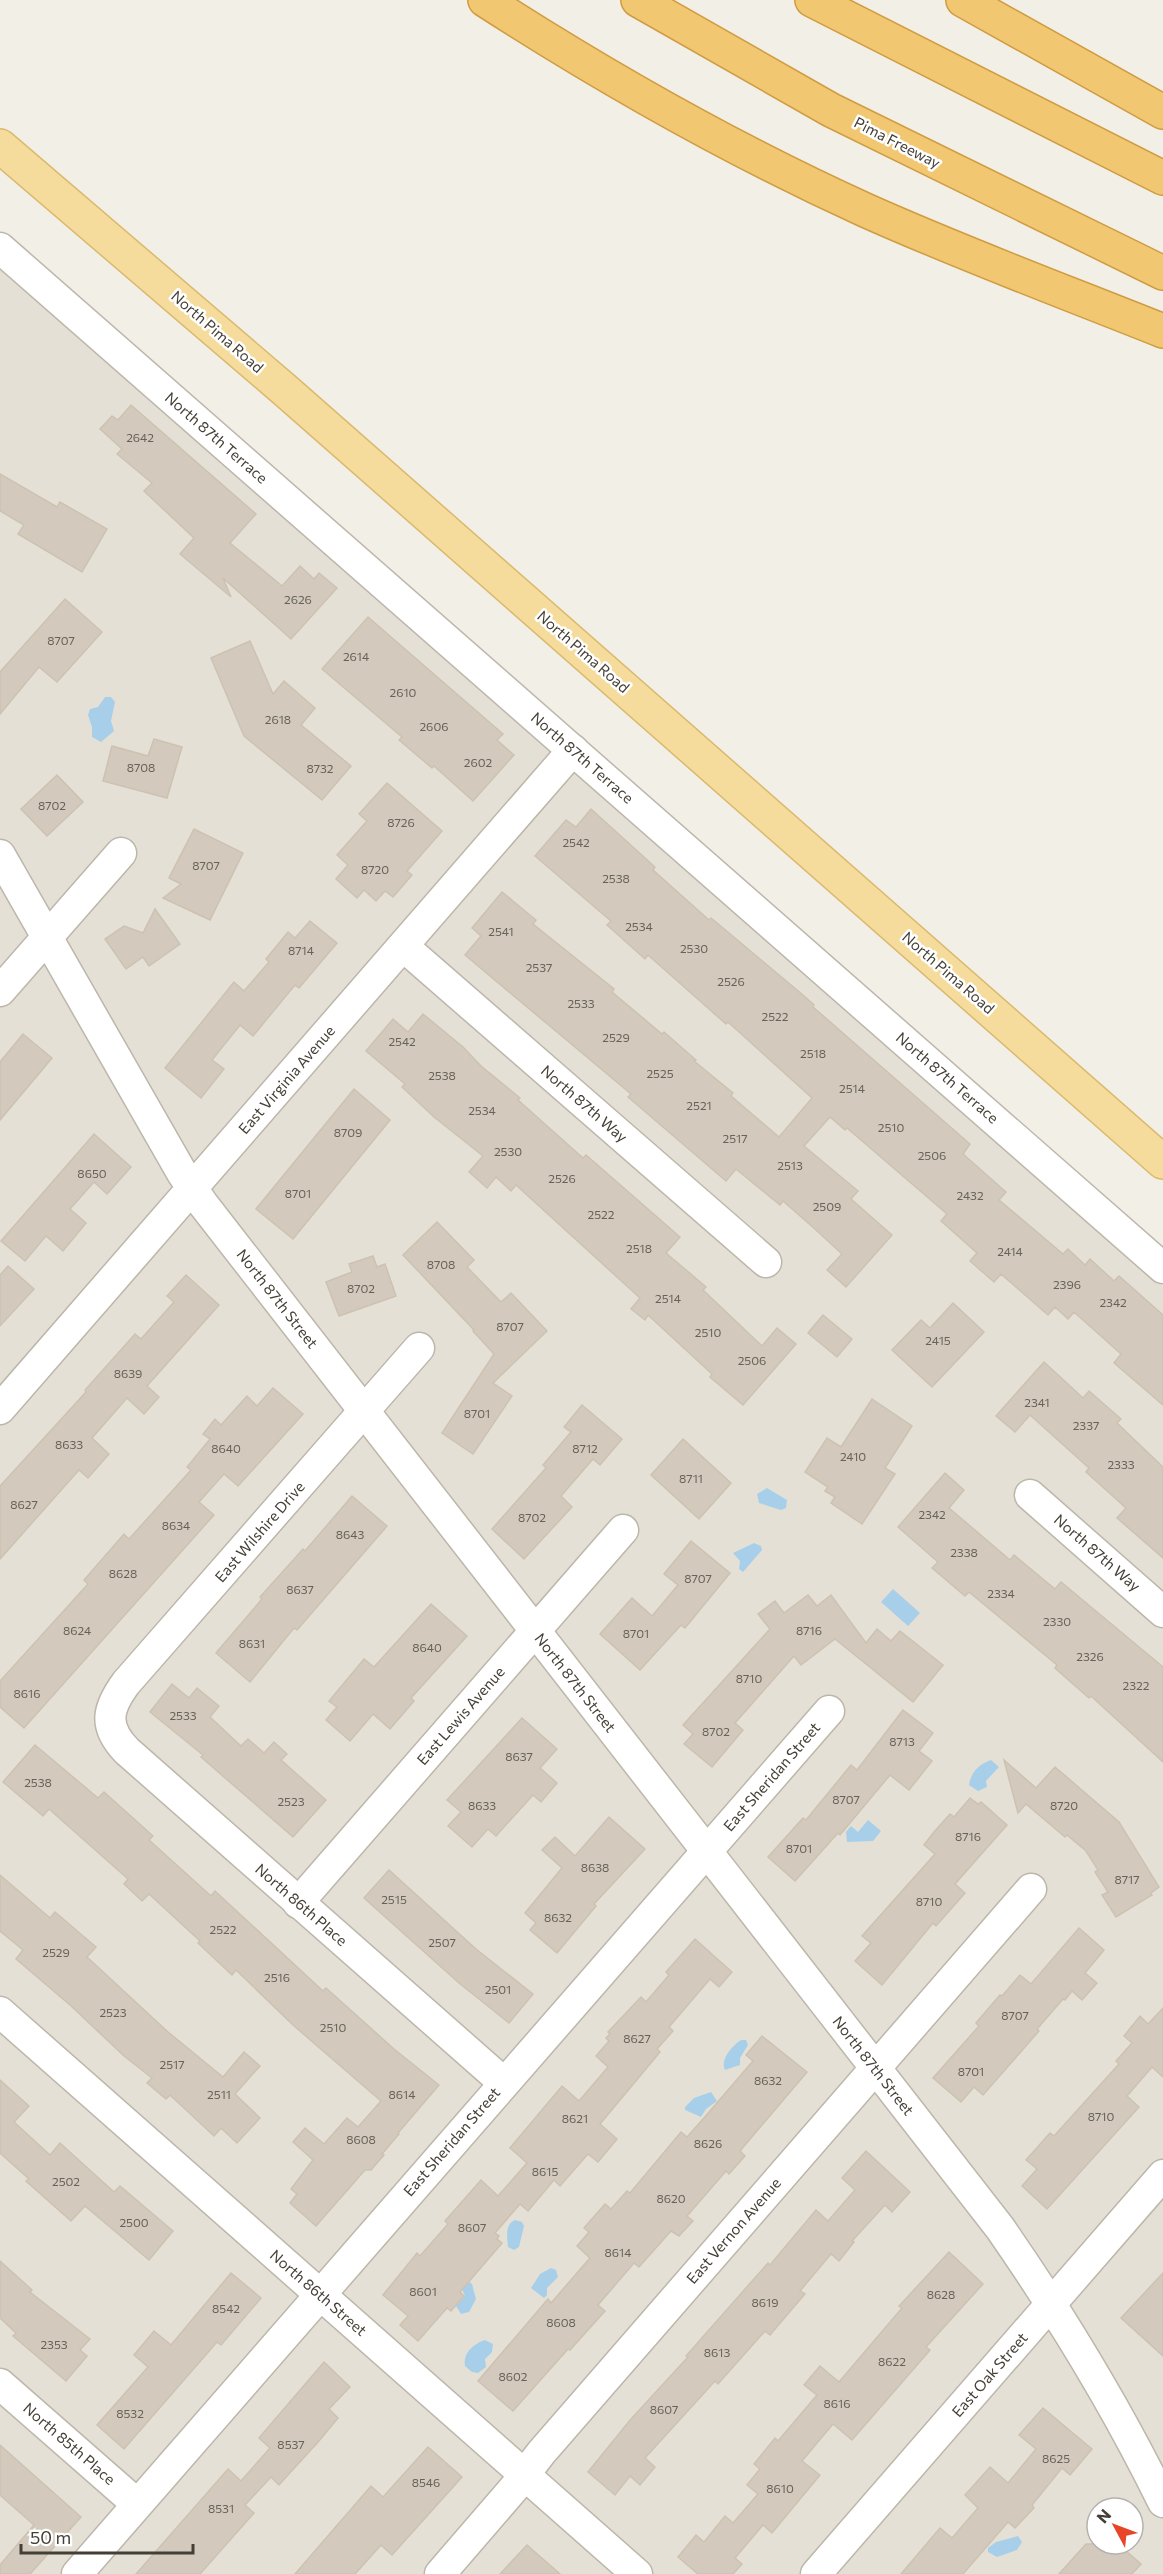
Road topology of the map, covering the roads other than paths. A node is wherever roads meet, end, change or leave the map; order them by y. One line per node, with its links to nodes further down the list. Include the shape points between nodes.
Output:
1 (485, 0): 10 (highway, via 597,70 836,196 924,236)
2 (638, 0): 9 (highway, Pima Freeway, via 831,110)
3 (812, 0): 7 (highway)
4 (963, 0): 5 (highway)
5 (1163, 112)
6 (0, 146): 17 (main road, North Pima Road, via 286,391)
7 (1163, 178)
8 (0, 248): 11 (street, North 87th Terrace)
9 (1163, 273)
10 (1163, 331)
11 (573, 750): 15 (street, East Virginia Avenue); 20 (street, North 87th Terrace)
12 (121, 853): 14 (street)
13 (0, 855): 14 (street, North 87th Street)
14 (47, 937): 16 (street); 18 (street, North 87th Street)
15 (403, 946): 18 (street, East Virginia Avenue); 19 (street, North 87th Way)
16 (0, 991)
17 (1163, 1162)
18 (192, 1188): 22 (street, East Virginia Avenue); 23 (street, North 87th Street)
19 (766, 1262)
20 (1163, 1268)
21 (419, 1348): 23 (street, East Wilshire Drive)
22 (0, 1409)
23 (365, 1412): 27 (street, North 87th Street); 29 (street, East Wilshire Drive, via 126,1683 111,1706)
24 (1030, 1495): 26 (street, North 87th Way)
25 (623, 1530): 27 (street, East Lewis Avenue)
26 (1163, 1611)
27 (535, 1630): 30 (street, North 87th Street); 32 (street, East Lewis Avenue)
28 (829, 1711): 30 (street, East Sheridan Street)
29 (110, 1719): 32 (street, North 86th Place, via 112,1732 127,1751)
30 (707, 1852): 34 (street, North 87th Street); 35 (street, East Sheridan Street)
31 (1031, 1889): 34 (street, East Vernon Avenue)
32 (298, 1903): 35 (street, North 86th Place)
33 (0, 2012): 37 (street, North 86th Street)
34 (875, 2069): 38 (street, North 87th Street, via 1000,2228); 40 (street, East Vernon Avenue)
35 (503, 2082): 37 (street, East Sheridan Street)
36 (1163, 2175): 38 (street, East Oak Street)
37 (321, 2295): 40 (street, North 86th Street); 42 (street, East Sheridan Street)
38 (1051, 2304): 41 (street, North 87th Street, via 1108,2398); 46 (street, East Oak Street)
39 (0, 2384): 42 (street, North 85th Place)
40 (525, 2474): 44 (street, East Vernon Avenue); 45 (street, North 86th Street)
41 (1163, 2502)
42 (137, 2504): 43 (street, East Sheridan Street)
43 (76, 2574)
44 (440, 2574)
45 (637, 2574)
46 (816, 2574)

